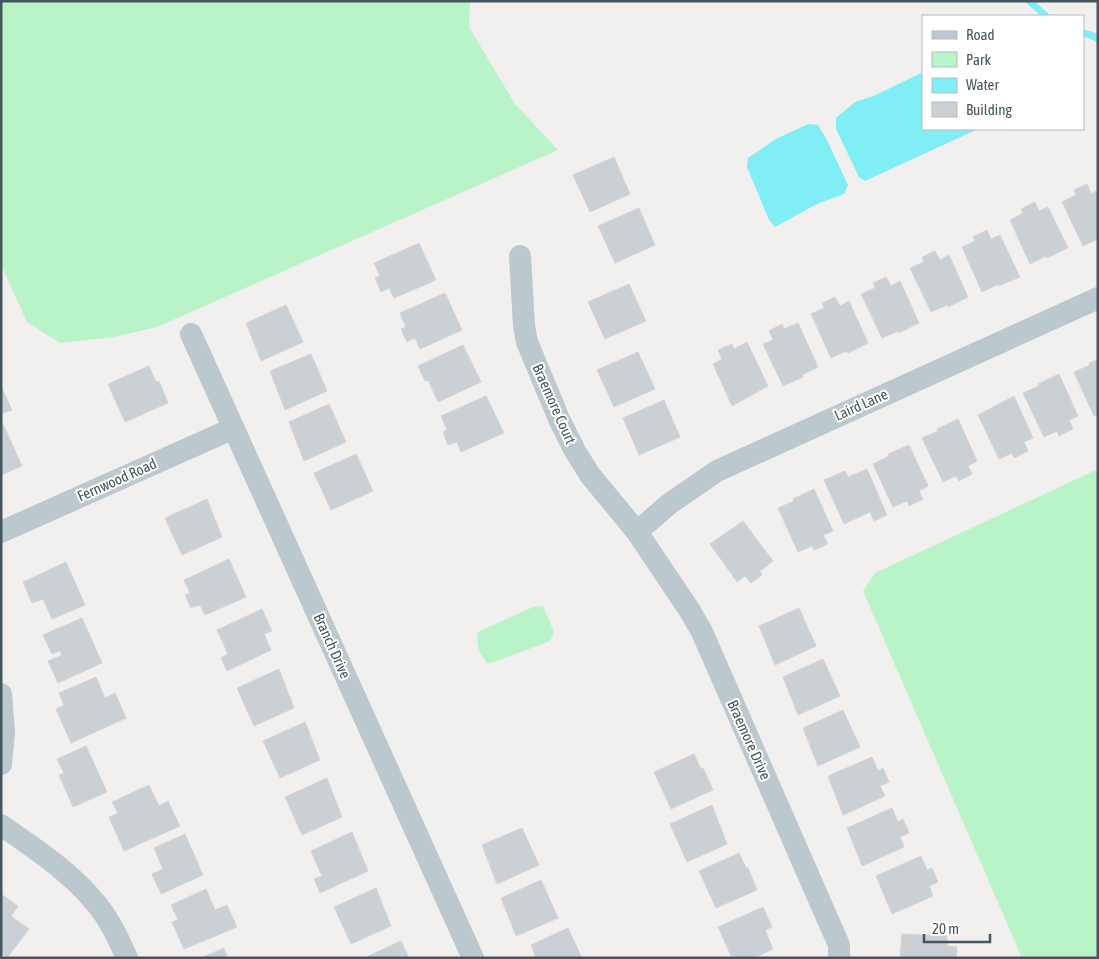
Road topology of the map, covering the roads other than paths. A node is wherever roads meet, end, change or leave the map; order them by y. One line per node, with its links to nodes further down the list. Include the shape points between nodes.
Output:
1 (520, 256): 6 (street, Braemore Court, via 527,342 552,402 590,475)
2 (1098, 298): 6 (street, Laird Lane, via 718,471 668,504)
3 (192, 334): 4 (street, Branch Drive)
4 (234, 428): 5 (street, Fernwood Road); 11 (street, Branch Drive)
5 (1, 532)
6 (637, 532): 12 (street, Braemore Drive, via 702,632 839,944)
7 (1, 694): 8 (street, via 4,732)
8 (1, 764)
9 (1, 825): 10 (street, via 75,880 115,932)
10 (127, 958)
11 (472, 958)
12 (839, 958)

